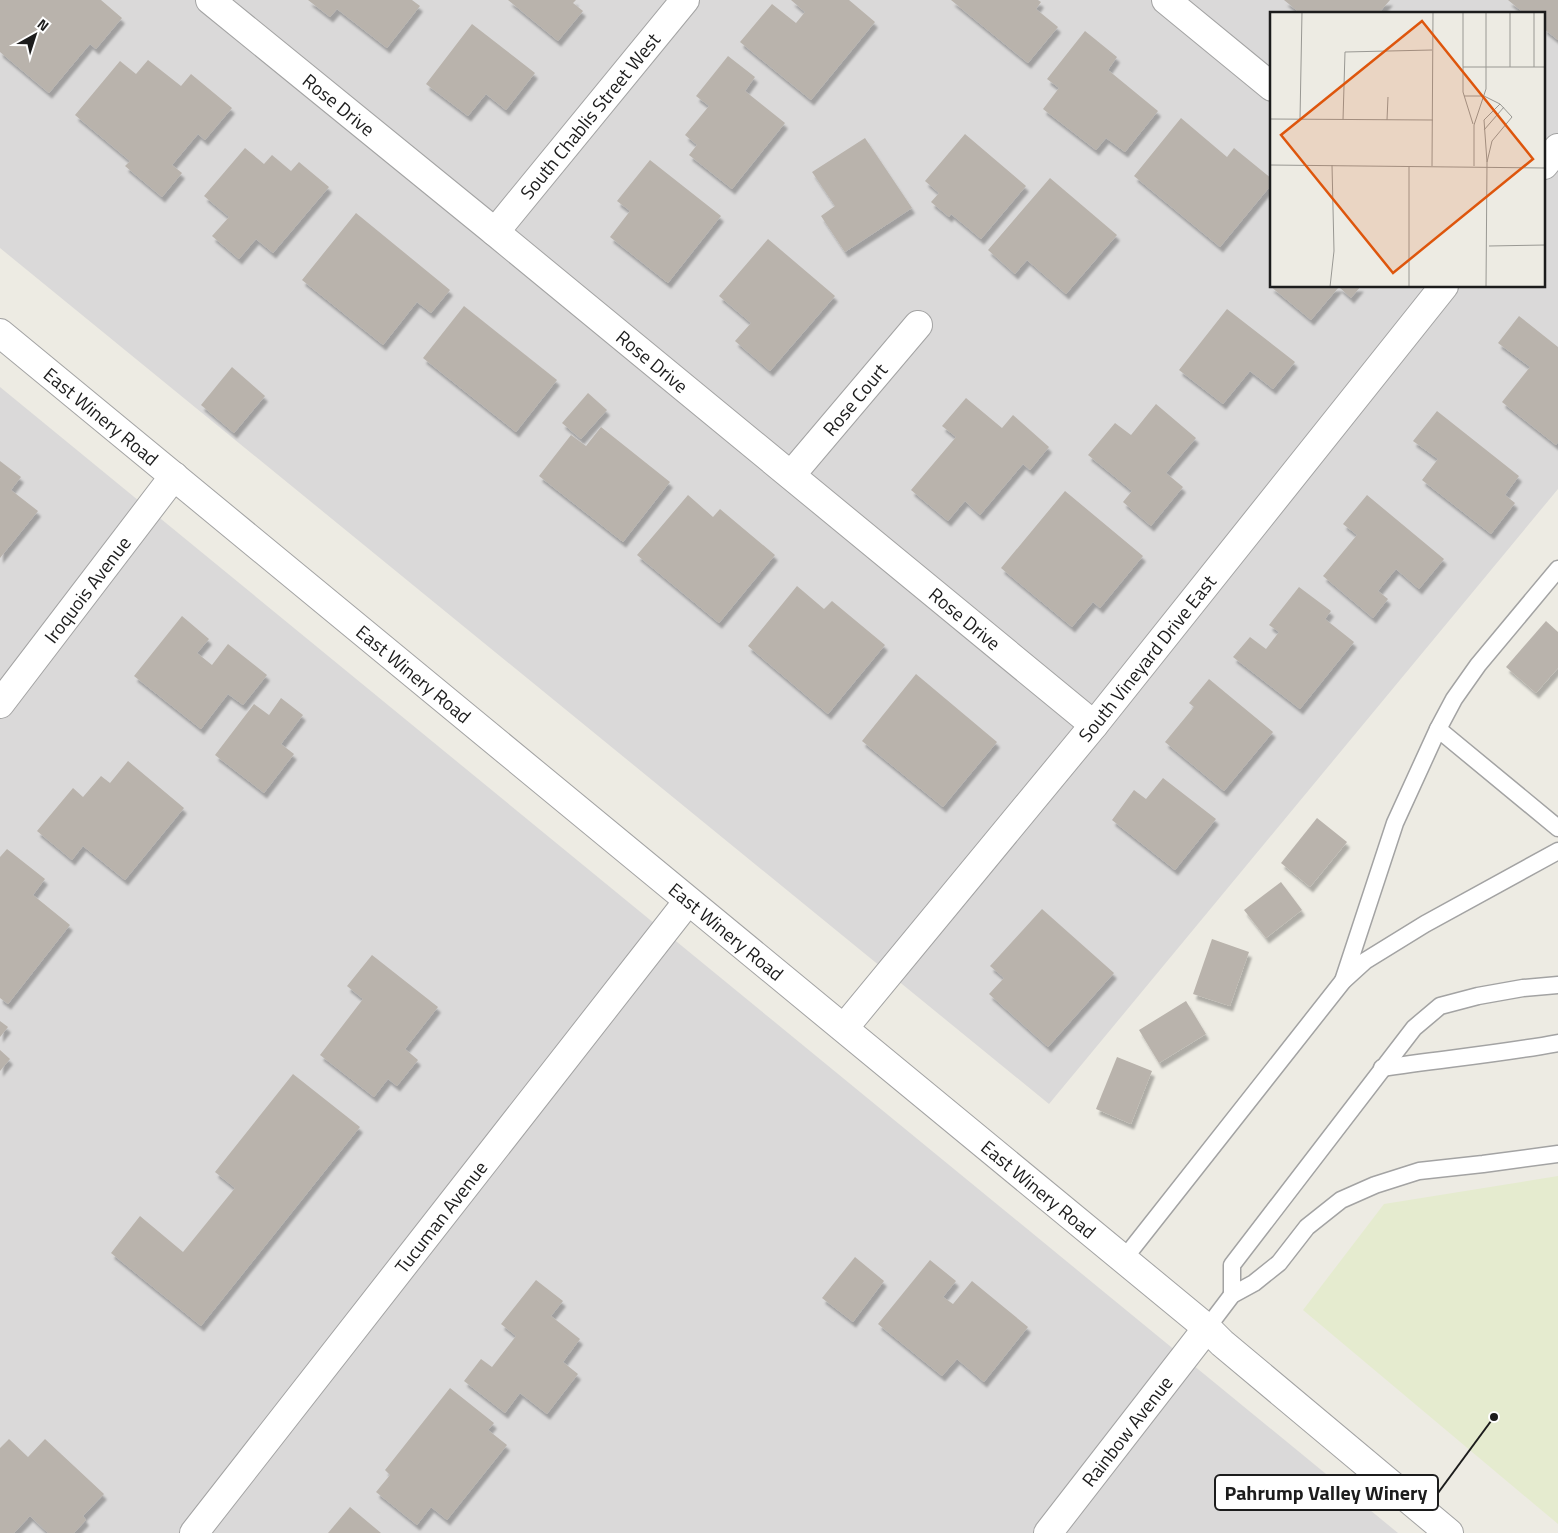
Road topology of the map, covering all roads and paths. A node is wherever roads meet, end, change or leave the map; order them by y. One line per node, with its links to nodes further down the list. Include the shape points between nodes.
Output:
1 (210, 0): 7 (street, Rose Drive)
2 (685, 0): 7 (street, South Chablis Street West)
3 (1166, 0): 4 (street)
4 (1270, 85)
5 (1558, 148): 6 (street)
6 (1546, 163)
7 (495, 232): 11 (street, Rose Drive)
8 (1442, 288): 15 (street, South Vineyard Drive East)
9 (918, 325): 11 (street, Rose Court)
10 (0, 334): 12 (street, East Winery Road)
11 (791, 475): 15 (street, Rose Drive)
12 (174, 476): 14 (street, Iroquois Avenue); 19 (street, East Winery Road)
13 (1558, 570): 16 (lane, via 1478,665)
14 (0, 704)
15 (1094, 725): 22 (street, South Vineyard Drive East)
16 (1438, 729): 17 (lane); 20 (lane, via 1395,823)
17 (1558, 828)
18 (1558, 851): 20 (lane, via 1425,924 1365,962)
19 (688, 901): 22 (street, East Winery Road); 29 (street, Tucuman Avenue)
20 (1343, 981): 26 (lane)
21 (1558, 984): 24 (lane, via 1478,996 1440,1006 1414,1028)
22 (844, 1028): 26 (street, East Winery Road)
23 (1558, 1043): 24 (lane)
24 (1382, 1068): 27 (lane, via 1232,1265)
25 (1558, 1154): 27 (lane, via 1419,1171 1375,1185 1341,1200 1307,1227 1278,1263 1254,1283)
26 (1123, 1260): 28 (street, East Winery Road)
27 (1232, 1295): 28 (lane)
28 (1207, 1328): 30 (street, Rainbow Avenue); 31 (street, East Winery Road)
29 (194, 1533)
30 (1048, 1533)
31 (1449, 1533)

